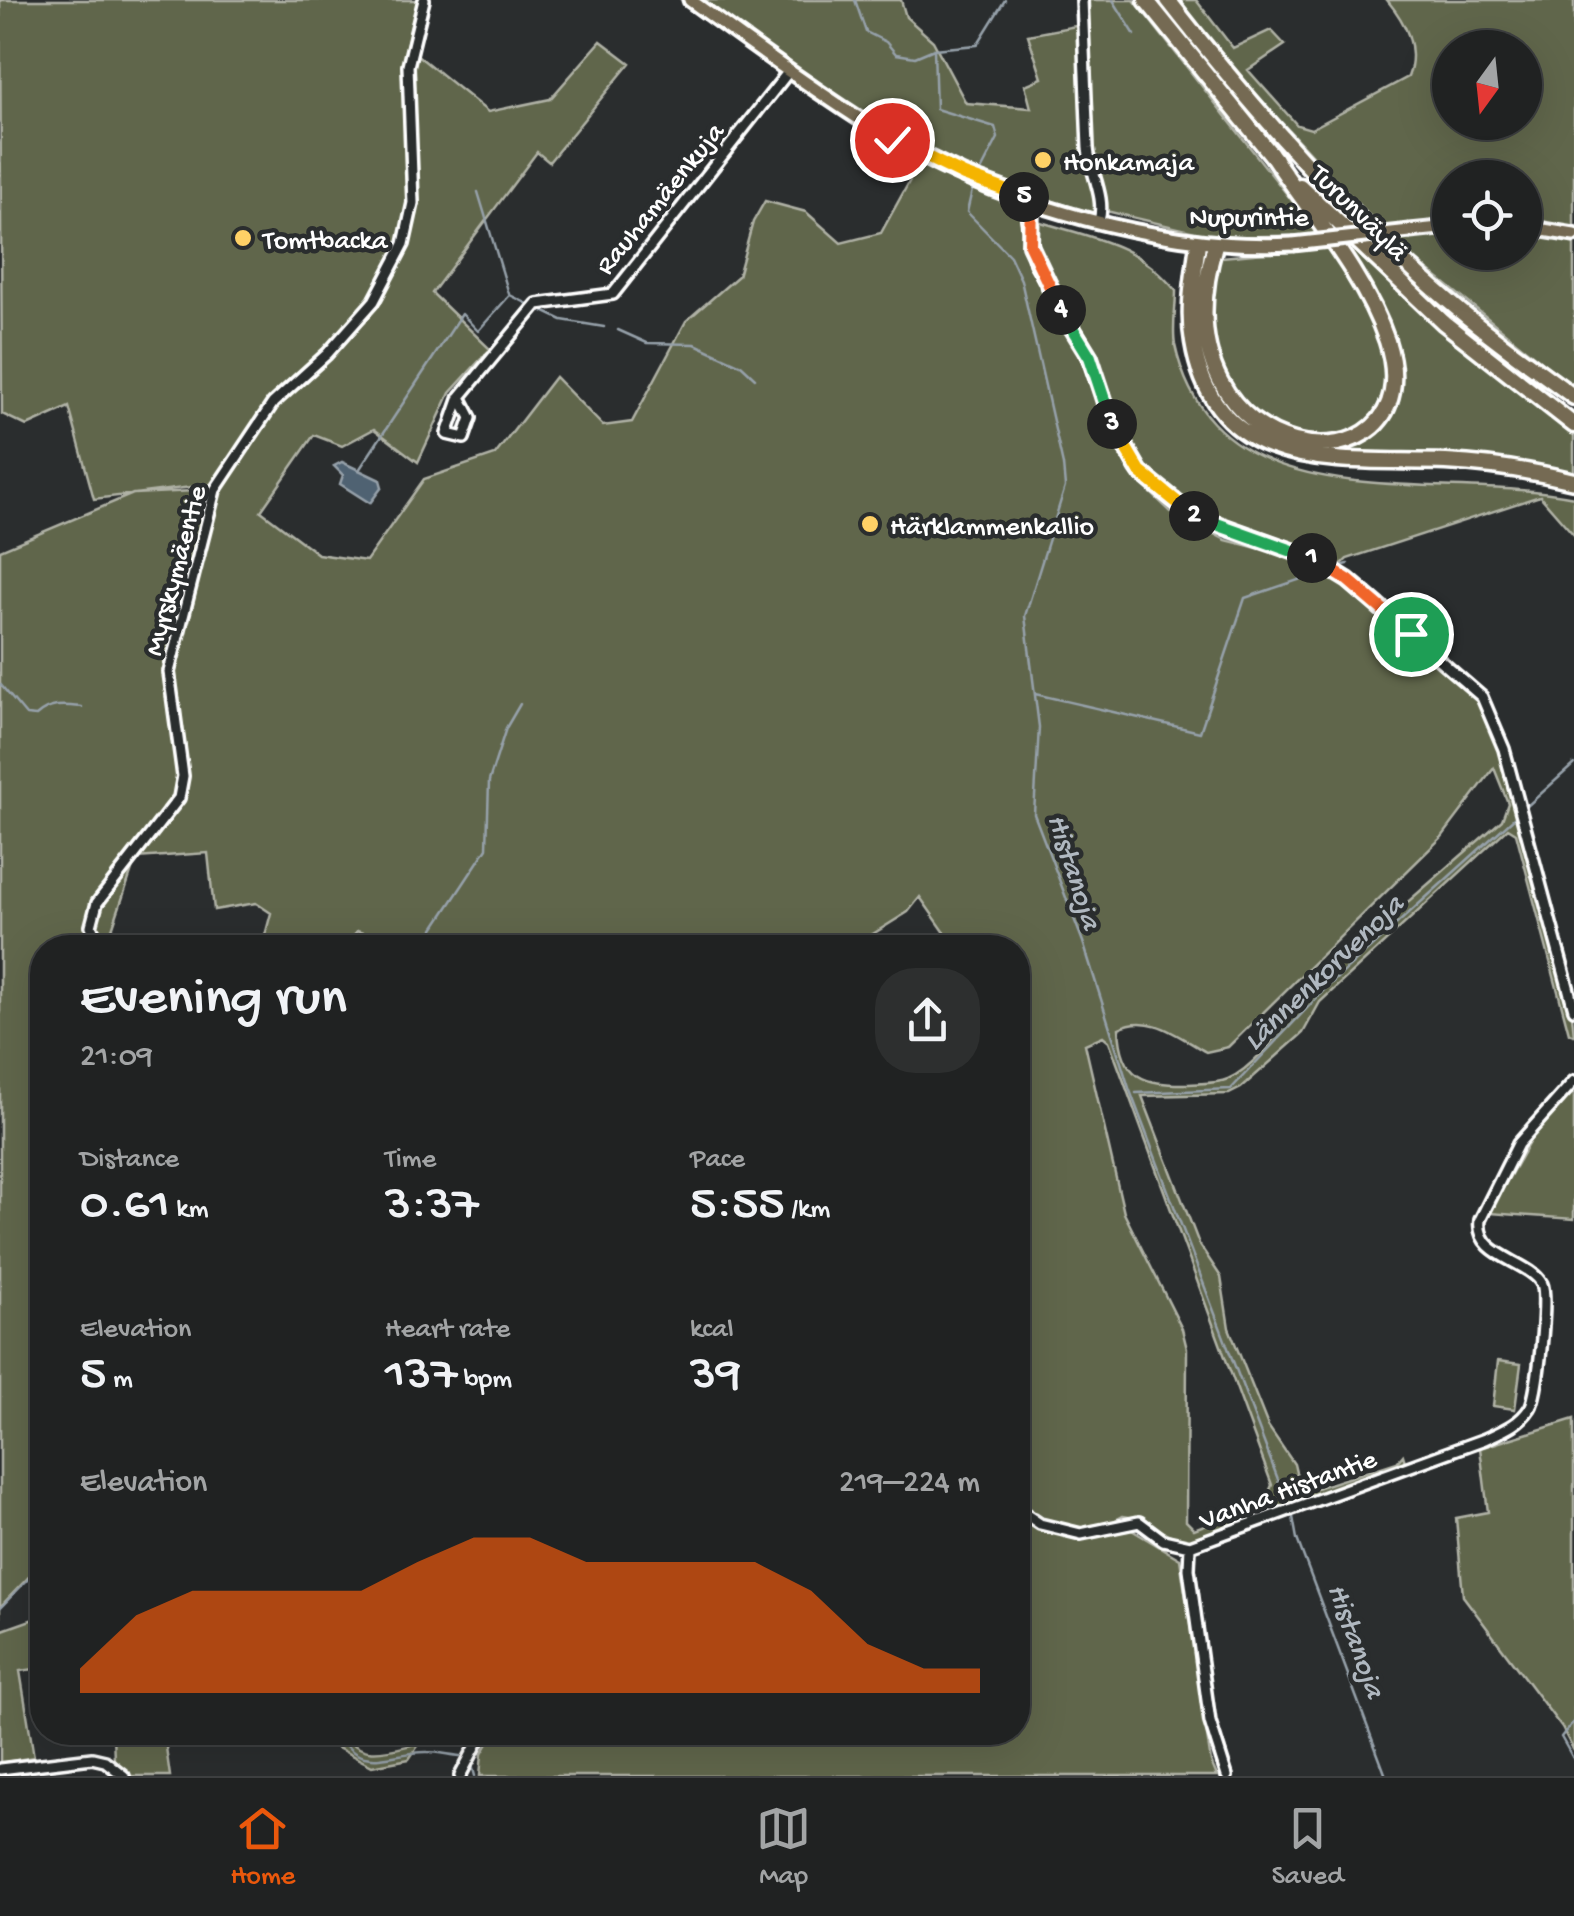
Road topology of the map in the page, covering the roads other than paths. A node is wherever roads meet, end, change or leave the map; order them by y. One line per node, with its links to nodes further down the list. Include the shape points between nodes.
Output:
1 (424, 0): 19 (street, Myrskymäentie, via 408,66 412,203 404,244 374,302 273,403 217,484 169,672 180,798 97,903)
2 (690, 0): 6 (main road, Nupurintie)
3 (1082, 0): 9 (street, via 1088,148 1101,199)
4 (1146, 0): 7 (highway, Turunväylä)
5 (1168, 0): 16 (highway, Turunväylä, via 1347,208 1455,308)
6 (789, 71): 8 (main road, Nupurintie, via 930,160); 15 (street, Rauhamäenkuja, via 612,294 538,304)
7 (1270, 152): 14 (highway, via 1364,294 1387,343 1391,393 1358,436 1325,448 1286,440 1248,417 1230,396 1204,336 1207,274); 17 (highway, Turunväylä, via 1386,272)
8 (1031, 200): 9 (main road, Nupurintie); 20 (street, via 1036,263 1090,357 1115,431 1140,472 1186,513 1338,572 1482,698 1504,749)
9 (1099, 220): 13 (main road, Nupurintie)
10 (1432, 229): 14 (main road, Nupurintie, bridge, via 1293,244)
11 (1542, 229): 12 (main road)
12 (1574, 234)
13 (1198, 243): 14 (main road, Nupurintie); 18 (highway, via 1190,310 1199,367 1220,406 1254,439 1324,462 1459,463)
14 (1216, 244)
15 (460, 397)
16 (1574, 397)
17 (1574, 425)
18 (1574, 480)
19 (96, 935)
20 (1574, 1009)
21 (1574, 1081): 23 (street, Vanha Histantie, via 1518,1144 1479,1228 1496,1251 1544,1288 1532,1405 1518,1422)
22 (1030, 1517): 23 (street, Vanha Histantie, via 1081,1534 1140,1522 1163,1540)
23 (1190, 1546): 28 (street, via 1210,1722)
24 (476, 1745): 27 (street)
25 (0, 1769): 26 (street, via 92,1758)
26 (124, 1776)
27 (460, 1776)
28 (1226, 1776)

